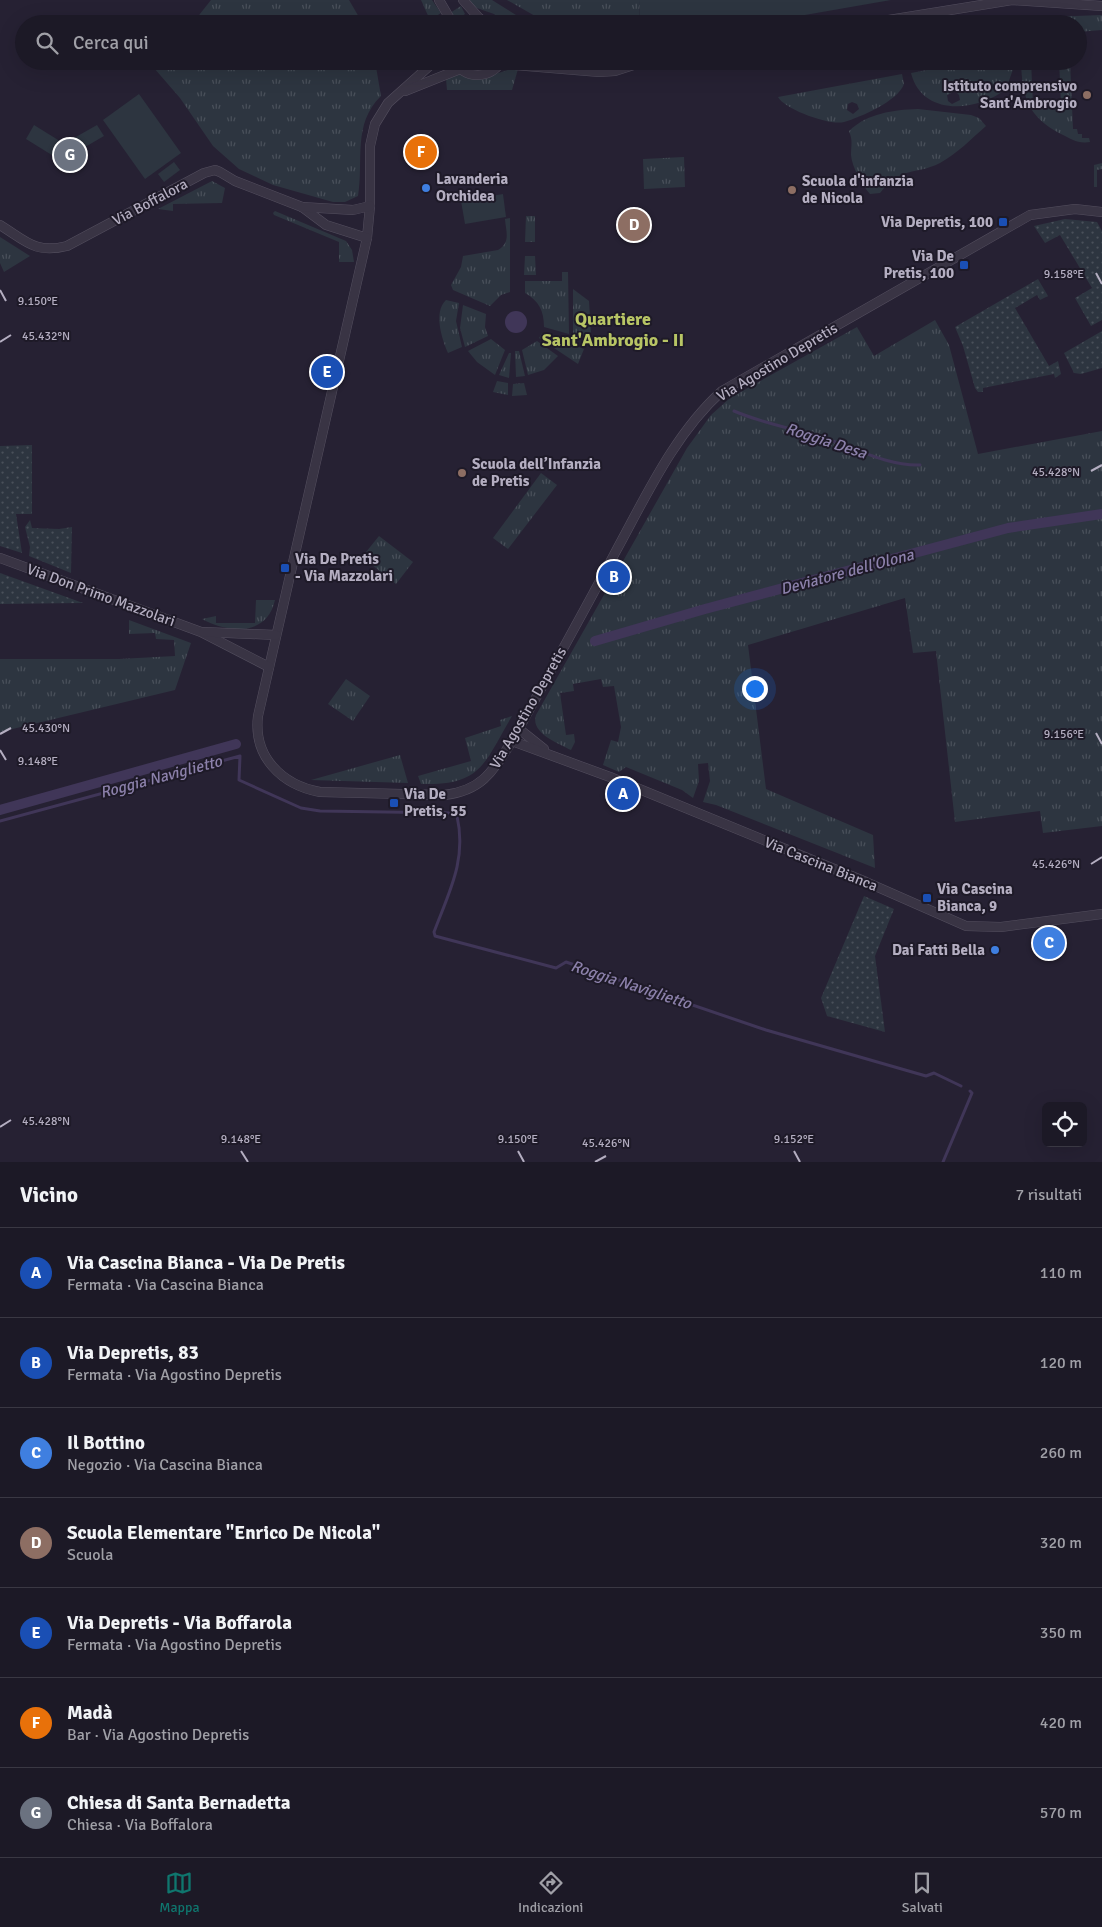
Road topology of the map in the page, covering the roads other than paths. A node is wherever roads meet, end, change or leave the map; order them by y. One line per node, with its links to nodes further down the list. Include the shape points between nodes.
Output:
1 (439, 0): 6 (street)
2 (463, 0): 7 (street)
3 (1053, 0): 4 (street)
4 (1043, 2): 5 (street); 8 (street, via 1012,0)
5 (1102, 6)
6 (447, 15)
7 (476, 15)
8 (916, 15)
9 (425, 70): 15 (street, Via Agostino Depretis)
10 (457, 70): 15 (street, Via Agostino Depretis)
11 (462, 70): 12 (street, via 483,75)
12 (494, 70)
13 (580, 70): 14 (street)
14 (618, 70)
15 (400, 92): 16 (street, Via Agostino Depretis, via 388,102 374,124 370,146)
16 (370, 206): 17 (street, Via Boffalora, via 353,210); 20 (street, Via Agostino Depretis)
17 (302, 207): 19 (street, Via Boffalora, via 215,170 60,247 37,248); 20 (street, Via Boffalora, via 326,225)
18 (1102, 212): 25 (street, Via Agostino Depretis, via 1075,209 1030,215 722,391 687,428)
19 (0, 225)
20 (367, 238): 23 (street, Via Agostino Depretis)
21 (0, 558): 22 (street, Via Don Primo Mazzolari)
22 (201, 632): 23 (street, Via Don Primo Mazzolari); 24 (street, Via Don Primo Mazzolari)
23 (276, 635): 24 (street, Via Agostino Depretis)
24 (269, 667): 26 (street, Via Agostino Depretis, via 257,723 262,748 275,772 304,789 410,795 460,793 492,773)
25 (519, 729): 26 (street, Via Agostino Depretis); 27 (street, Via Cascina Bianca)
26 (512, 741): 27 (street, Via Cascina Bianca)
27 (548, 753): 28 (street, Via Cascina Bianca, via 966,926 1001,927)
28 (1102, 914)

